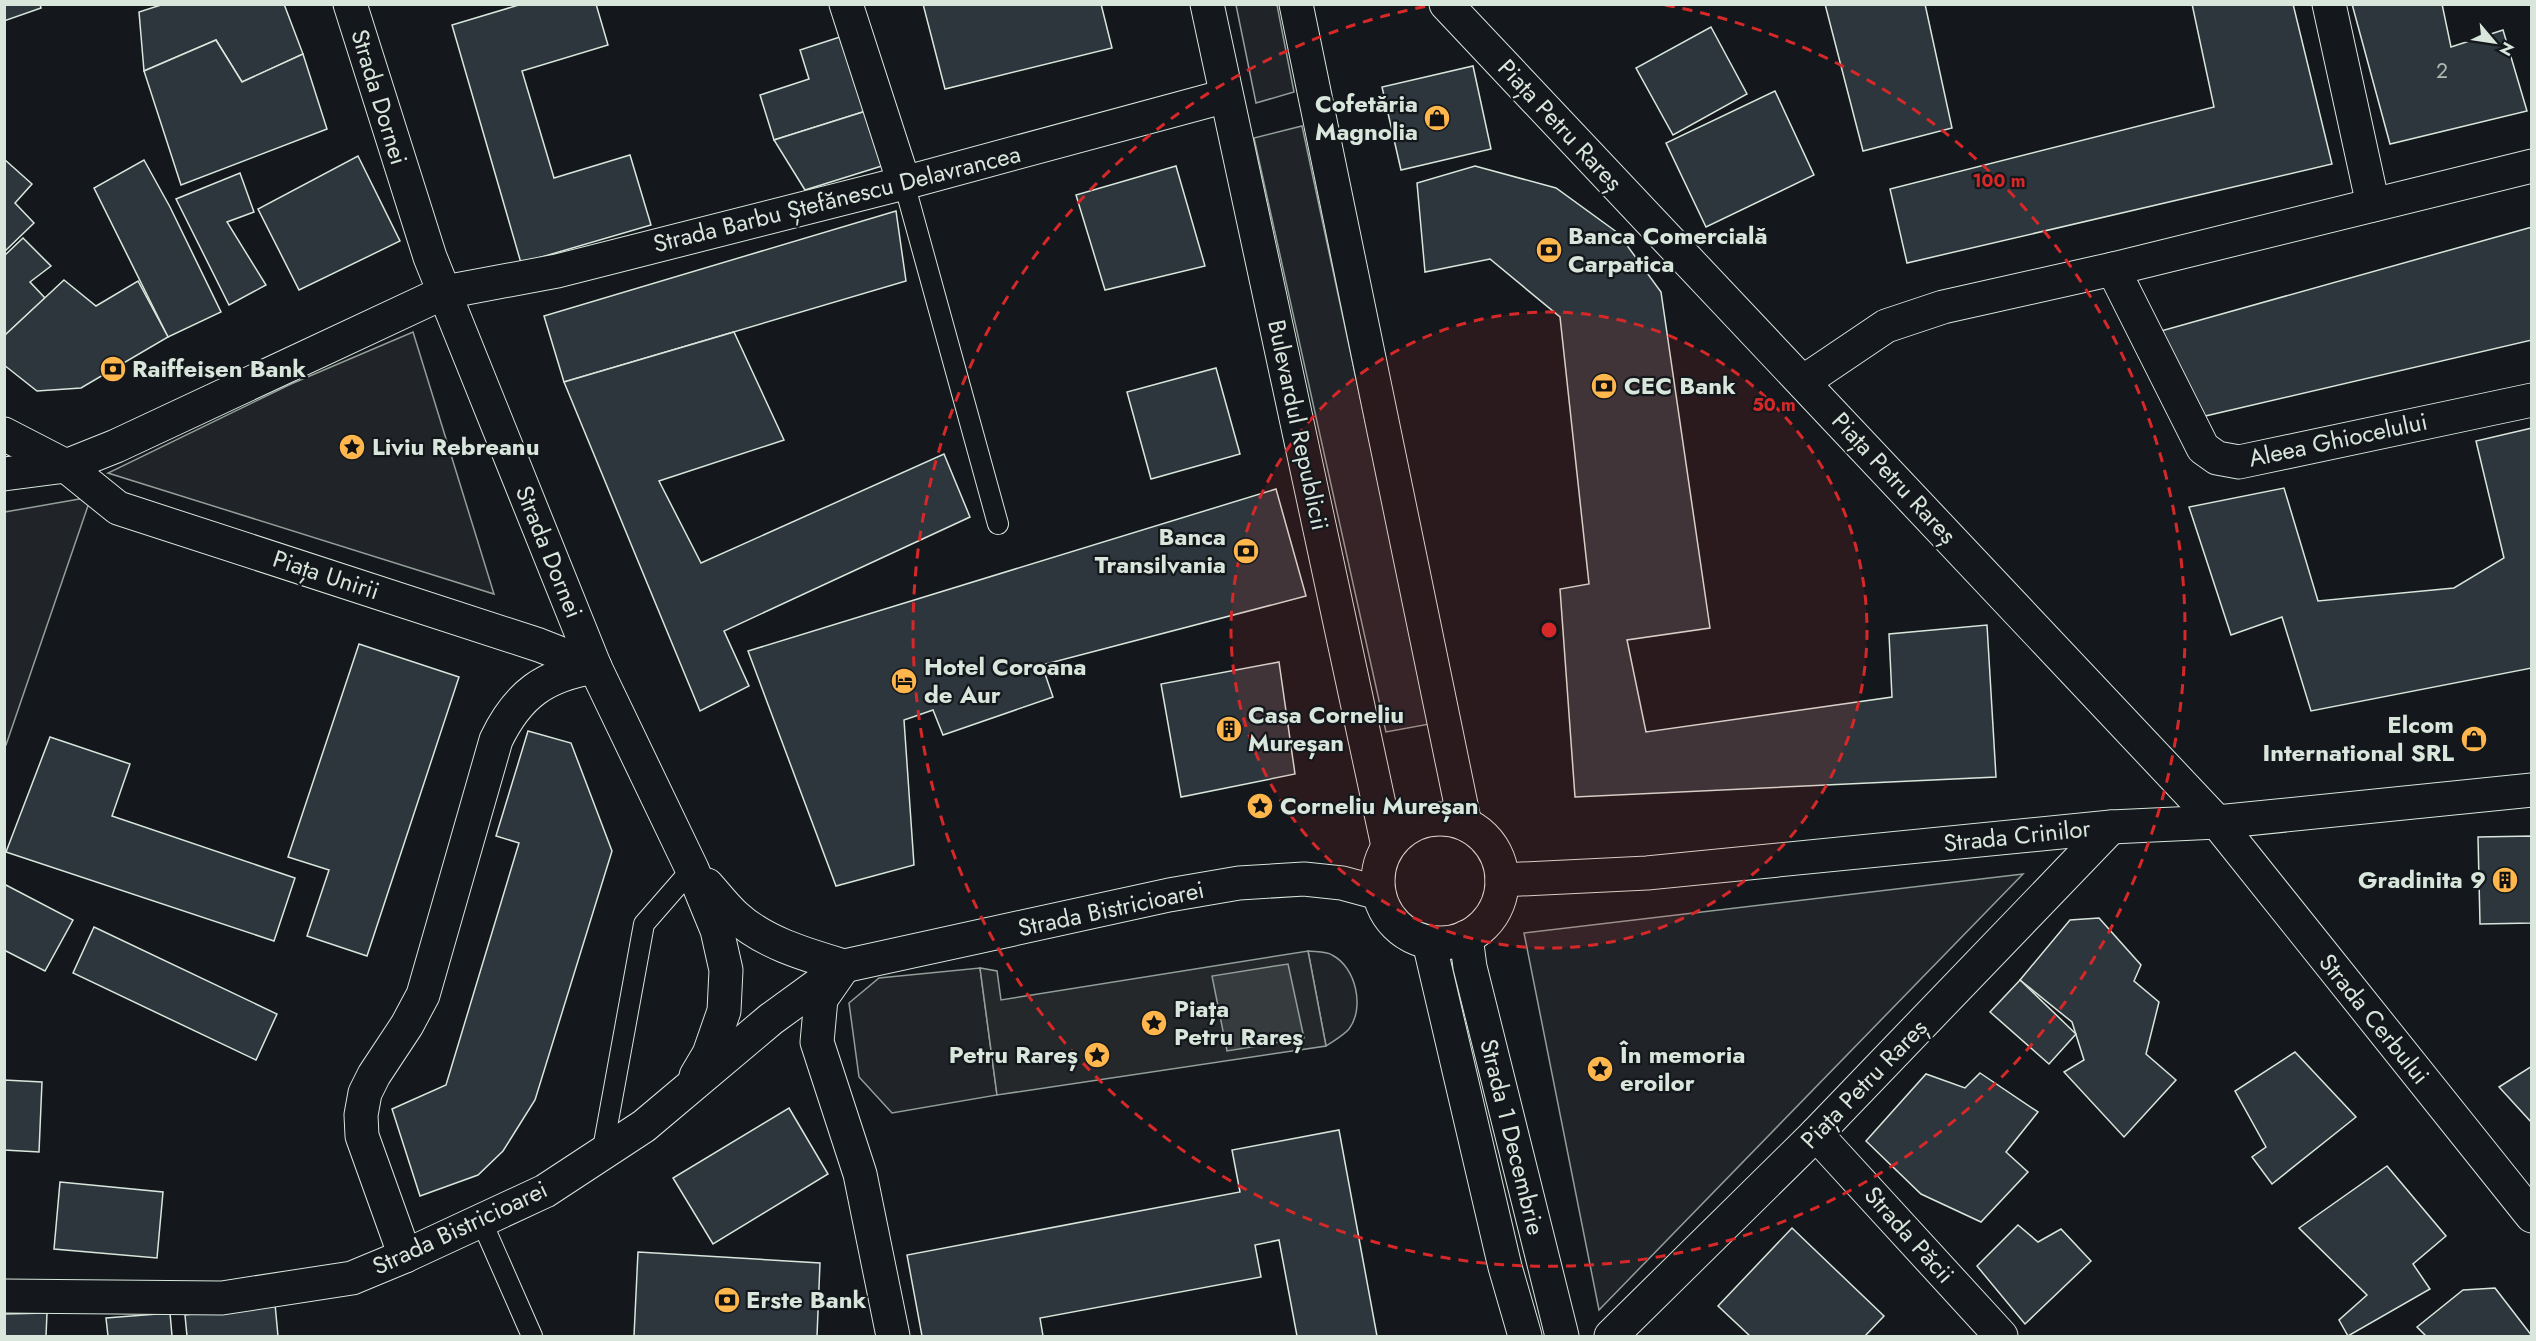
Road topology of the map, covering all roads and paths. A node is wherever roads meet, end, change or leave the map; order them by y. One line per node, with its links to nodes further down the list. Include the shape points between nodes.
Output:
1 (350, 4): 12 (street, Strada Dornei, via 430,258)
2 (846, 4): 9 (street)
3 (1207, 4): 7 (street, Bulevardul Republicii)
4 (1296, 4): 22 (street)
5 (1446, 4): 13 (street, Piața Petru Rareș)
6 (2329, 4): 10 (street)
7 (1226, 96): 9 (street, Strada Barbu Ștefănescu Delavrancea); 24 (street, Bulevardul Republicii)
8 (2532, 166): 10 (street)
9 (904, 183): 12 (street, Strada Barbu Ștefănescu Delavrancea, via 557,271); 18 (lane)
10 (2373, 205): 11 (street)
11 (2113, 269): 13 (street, via 1943,307 1886,326); 14 (street, Aleea Ghiocelului, via 2203,448 2217,458 2238,462)
12 (445, 292): 16 (street); 19 (street, Strada Dornei)
13 (1803, 382): 21 (street, Piața Petru Rareș)
14 (2532, 400)
15 (4, 434): 16 (street, Piața Unirii)
16 (66, 466): 17 (street); 19 (street, Piața Unirii, via 118,508 539,645)
17 (4, 474)
18 (998, 524)
19 (595, 668): 25 (street, Strada Dornei); 36 (street, via 571,671 548,680 514,707 504,723 423,995 365,1093 362,1136)
20 (2532, 790): 21 (street, Strada Crinilor)
21 (2217, 822): 23 (street, Strada Crinilor); 34 (street, Strada Cerbului)
22 (1465, 824): 24 (street, via 1444,819 1423,821 1404,831); 26 (street, via 1492,847)
23 (2111, 827): 26 (street, Strada Crinilor, via 1647,873); 32 (street, Piața Petru Rareș)
24 (1389, 846): 27 (street, via 1380,869)
25 (692, 869): 30 (street, Strada Bistricioarei, via 735,917 761,934); 31 (street, Strada Dornei, via 717,930 726,970 724,1011 709,1054); 33 (lane, via 644,924)
26 (1502, 880): 28 (street, via 1500,898 1492,914)
27 (1379, 893): 29 (street, via 1396,926); 30 (street, Strada Bistricioarei, via 1342,883 1304,879 1239,883)
28 (1466, 938): 29 (street, via 1448,943); 41 (street, Strada 1 Decembrie, via 1470,968)
29 (1429, 942): 40 (street, Strada 1 Decembrie, via 1505,1267)
30 (844, 966): 31 (street, Strada Bistricioarei, via 771,1019); 39 (street, via 821,999 817,1042 860,1174)
31 (688, 1090): 33 (street, Strada Bistricioarei)
32 (1816, 1134): 42 (street, Piața Petru Rareș); 43 (street, Strada Păcii)
33 (602, 1154): 35 (street, Strada Bistricioarei, via 544,1191)
34 (2532, 1216)
35 (481, 1220): 36 (street, Strada Bistricioarei); 38 (lane)
36 (405, 1256): 37 (street, Strada Bistricioarei, via 352,1278 222,1298)
37 (4, 1296)
38 (531, 1336)
39 (893, 1336)
40 (1525, 1336)
41 (1562, 1336)
42 (1611, 1336)
43 (2001, 1336)

